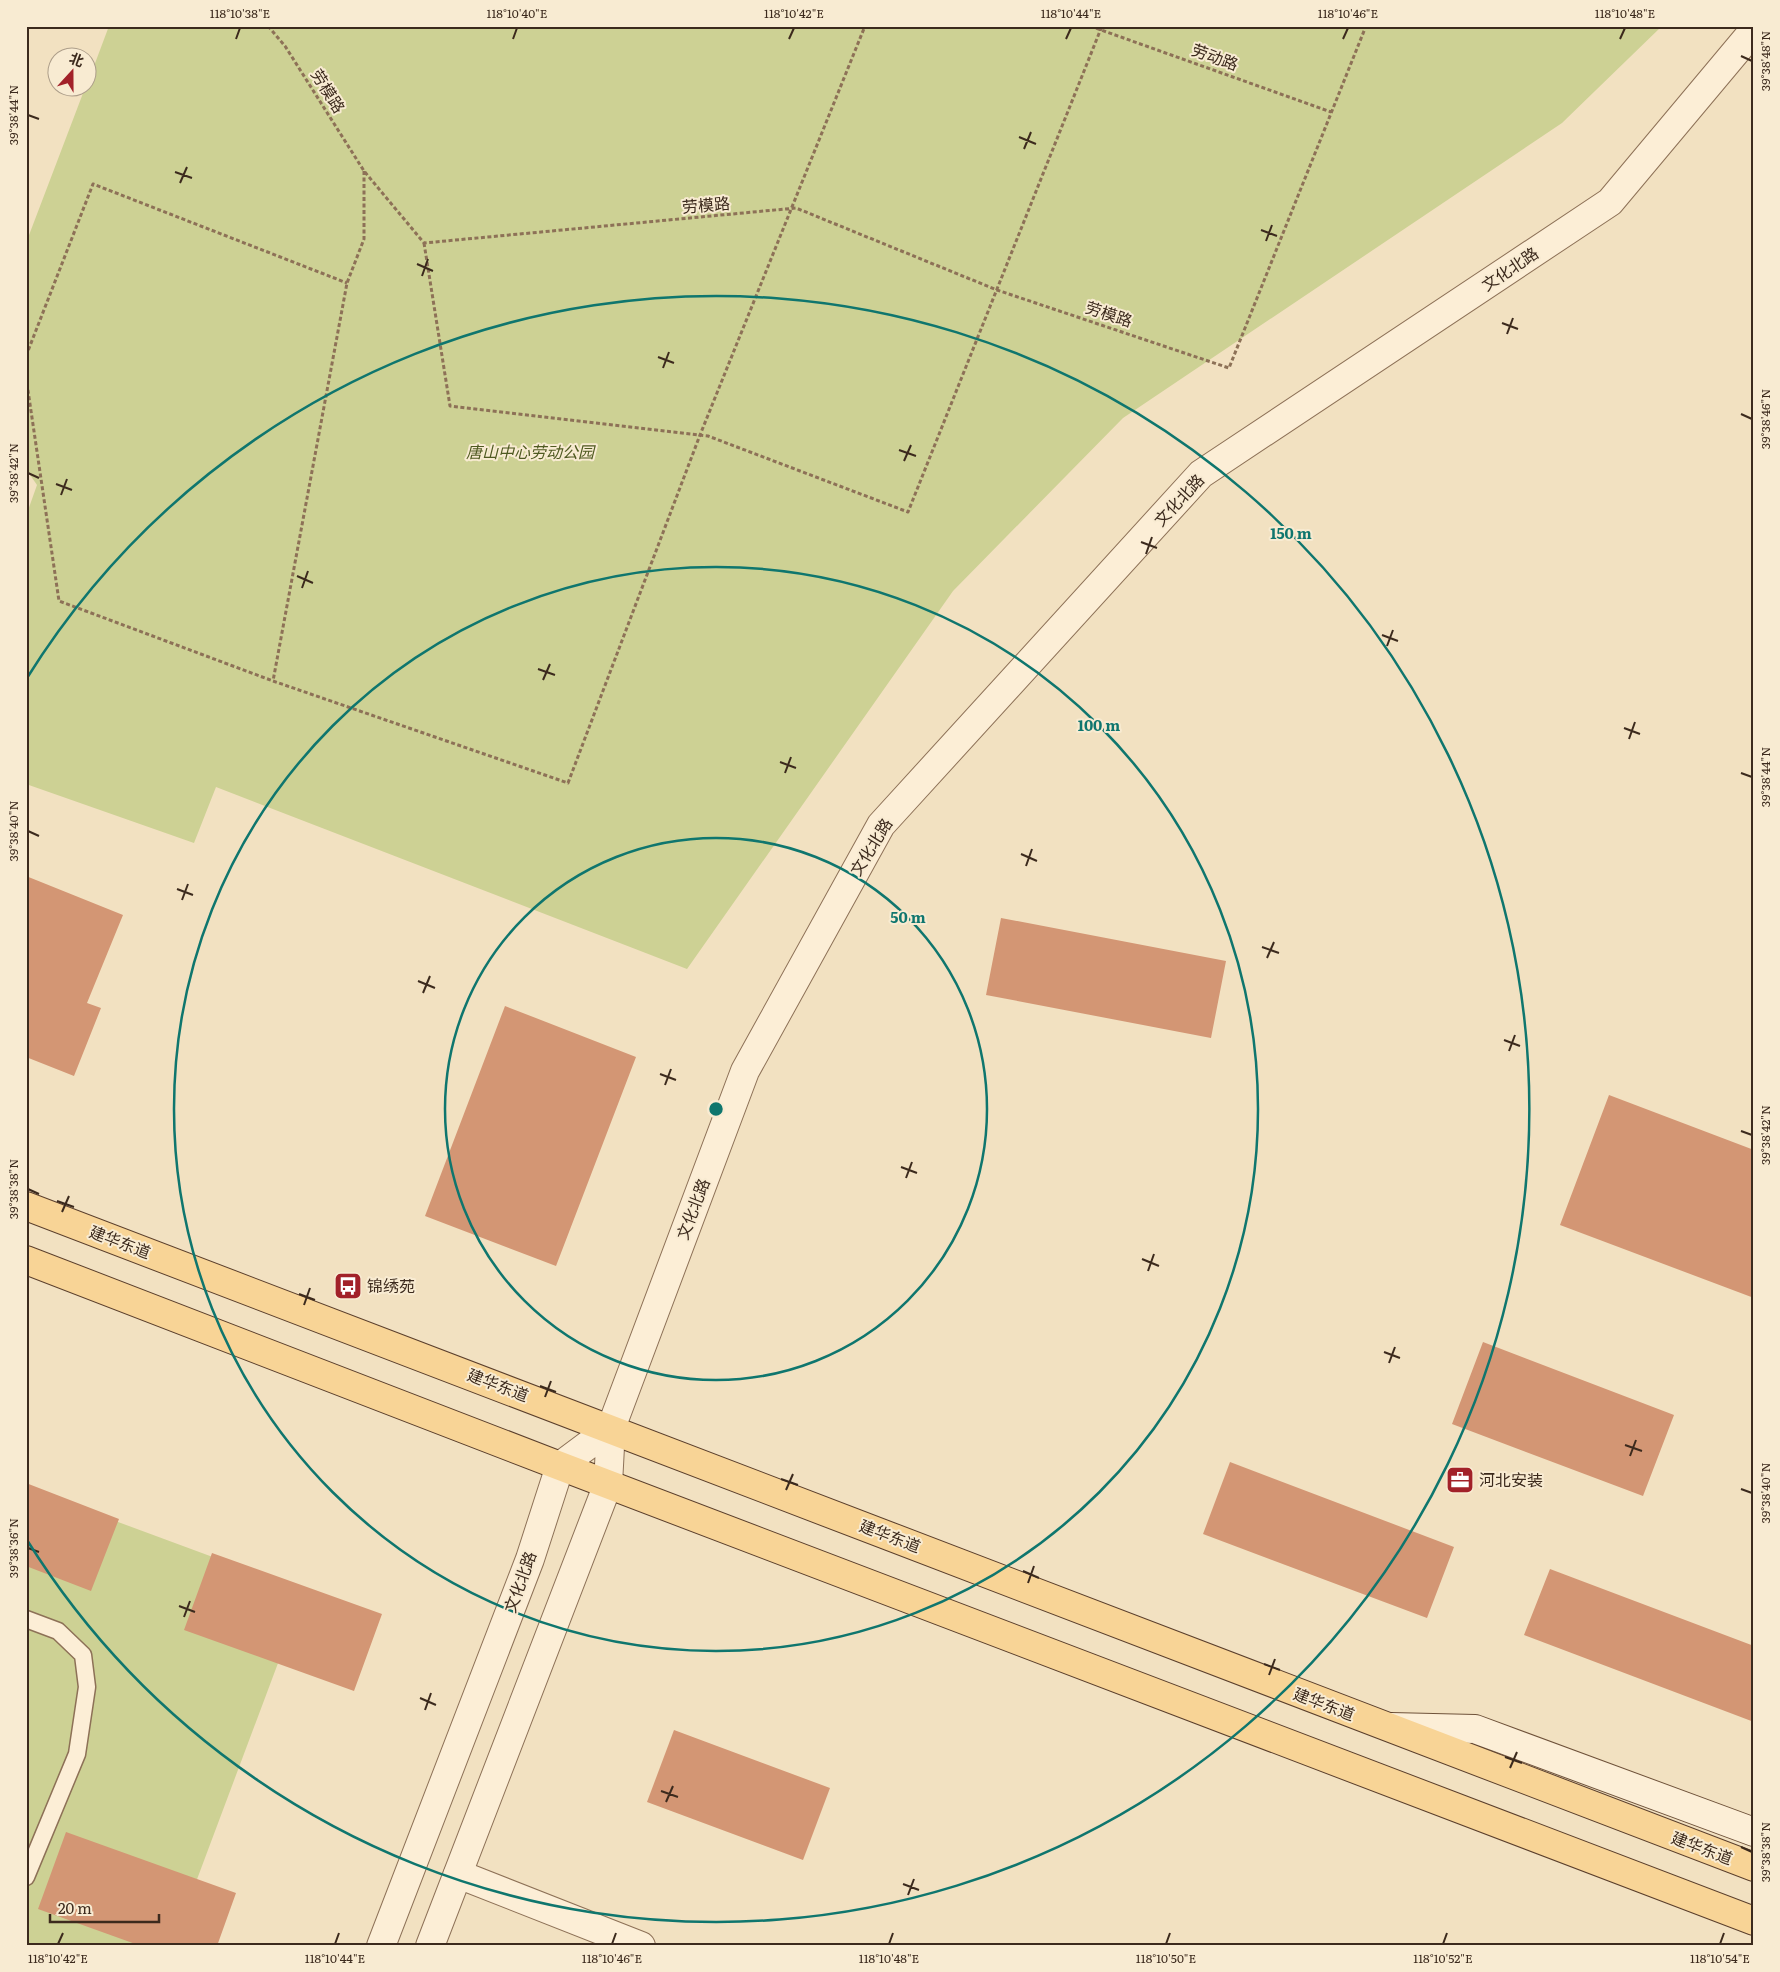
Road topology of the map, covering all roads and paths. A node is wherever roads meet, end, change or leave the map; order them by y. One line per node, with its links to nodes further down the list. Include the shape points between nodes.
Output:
1 (268, 26): 8 (path, 劳模路, via 285,46)
2 (865, 26): 9 (path)
3 (1090, 26): 5 (path, 劳动路)
4 (1366, 26): 7 (path)
5 (1101, 28): 7 (path, 劳动路); 12 (path)
6 (1754, 30): 19 (street, 文化北路, via 1610,202 1201,474 882,825 745,1071)
7 (1332, 112): 12 (path, 劳模路, via 1229,368)
8 (364, 171): 10 (path, 劳模路); 11 (path, via 364,239)
9 (791, 209): 10 (path, 劳模路); 12 (path, 劳模路, via 796,208); 15 (path)
10 (424, 243): 15 (path, via 450,406)
11 (347, 283): 13 (path, via 93,184); 16 (path)
12 (997, 290): 15 (path, via 908,512)
13 (26, 356)
14 (26, 376): 16 (path, via 59,601)
15 (700, 435): 16 (path, via 568,783)
16 (273, 681)
17 (26, 1206): 19 (main road, 建华东道)
18 (26, 1260): 20 (main road)
19 (610, 1428): 20 (street); 21 (street); 23 (main road, 建华东道)
20 (560, 1466): 21 (main road); 29 (street, 文化北路, via 530,1559)
21 (608, 1484): 26 (street); 28 (main road)
22 (26, 1619): 27 (lane, via 58,1631 83,1655 87,1687 76,1754)
23 (1384, 1727): 24 (street, via 1475,1729); 25 (main road, 建华东道)
24 (1754, 1832)
25 (1754, 1868)
26 (458, 1874): 30 (street); 31 (street)
27 (26, 1877)
28 (1754, 1921)
29 (381, 1946)
30 (430, 1946)
31 (641, 1946)

